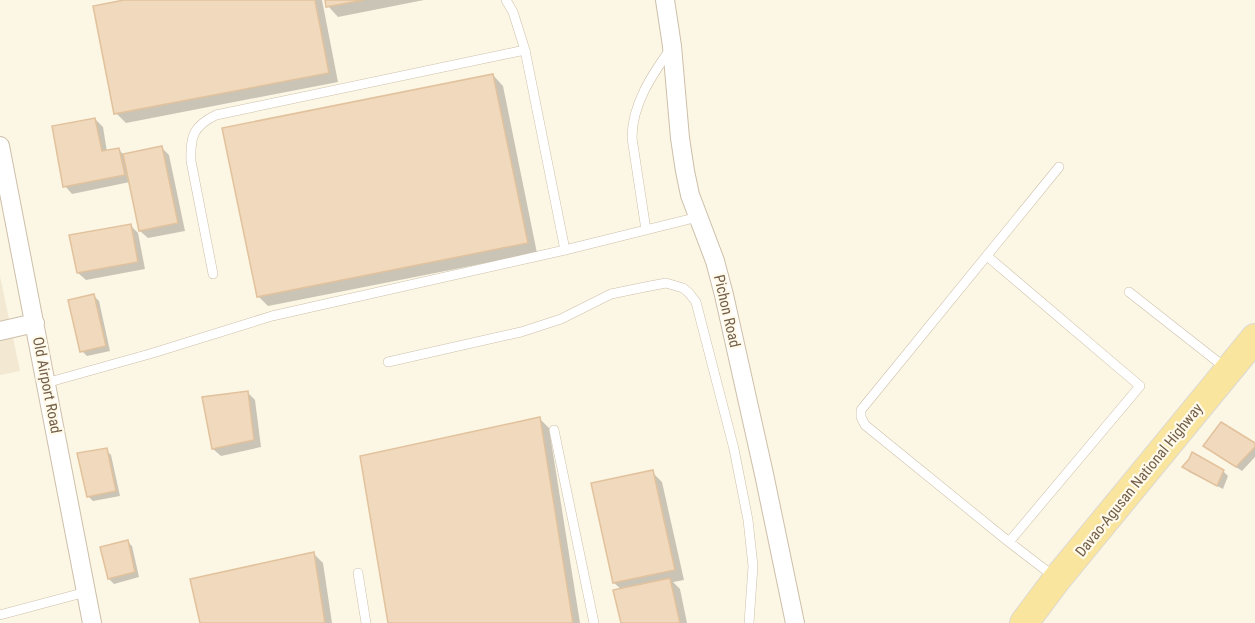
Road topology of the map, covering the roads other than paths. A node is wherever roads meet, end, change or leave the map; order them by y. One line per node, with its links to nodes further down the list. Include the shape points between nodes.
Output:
1 (506, 0): 4 (lane)
2 (665, 0): 3 (street, Pichon Road)
3 (672, 46): 7 (street, Pichon Road, via 685,171); 8 (lane, via 642,95 632,126)
4 (525, 50): 9 (lane); 11 (lane, via 204,121 190,144)
5 (0, 146): 13 (street, Old Airport Road)
6 (1059, 167): 10 (lane)
7 (698, 217): 8 (lane); 29 (street, Pichon Road, via 724,295)
8 (646, 230): 9 (lane)
9 (565, 250): 18 (lane, via 272,316)
10 (987, 256): 20 (lane, via 861,410 861,417 865,425); 20 (lane, via 1140,386)
11 (213, 274)
12 (1130, 292): 17 (lane)
13 (35, 323): 14 (street); 18 (street, Old Airport Road)
14 (0, 331)
15 (1255, 338): 17 (main road, Davao-Agusan National Highway)
16 (388, 362): 28 (lane, via 521,333 611,294 666,284 689,292 696,302 748,520 753,566)
17 (1229, 370): 22 (main road, Davao-Agusan National Highway)
18 (46, 383): 23 (street, Old Airport Road)
19 (554, 430): 27 (lane)
20 (1009, 542): 22 (lane)
21 (358, 573): 26 (lane)
22 (1058, 579): 30 (main road, Davao-Agusan National Highway)
23 (86, 592): 24 (lane); 25 (street, Old Airport Road)
24 (0, 615)
25 (92, 623)
26 (366, 623)
27 (594, 623)
28 (749, 623)
29 (795, 623)
30 (1024, 623)

